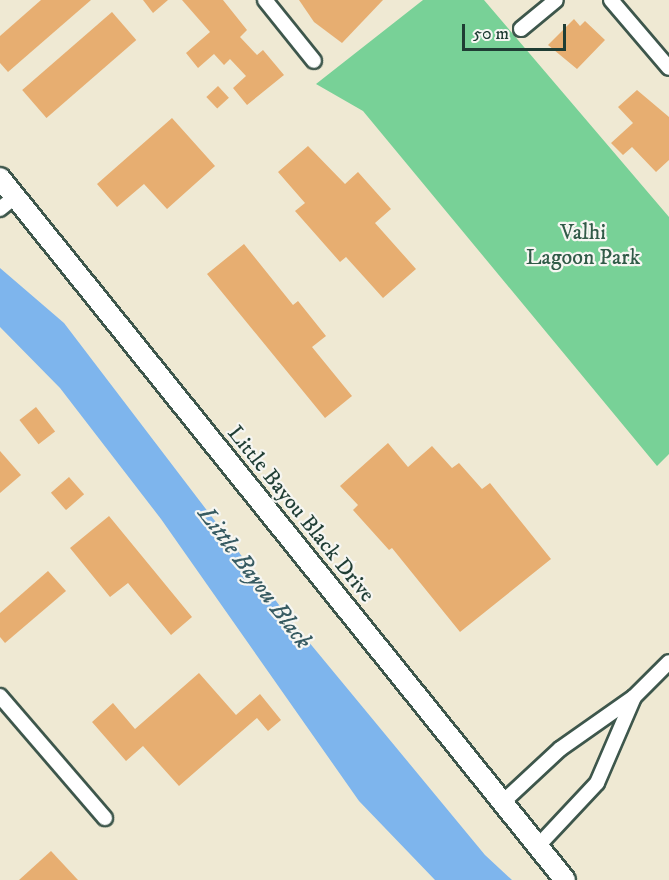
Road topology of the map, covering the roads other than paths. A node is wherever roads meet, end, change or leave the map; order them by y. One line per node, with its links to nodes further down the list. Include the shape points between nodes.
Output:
1 (265, 0): 5 (street)
2 (556, 0): 4 (street)
3 (611, 0): 6 (street)
4 (520, 29)
5 (314, 61)
6 (669, 68)
7 (0, 178): 8 (main road, Little Bayou Black Drive)
8 (8, 203): 12 (main road, Little Bayou Black Drive)
9 (669, 662): 11 (street)
10 (0, 696): 13 (street)
11 (634, 697): 12 (street, via 560,749); 14 (street, via 597,783)
12 (503, 802): 14 (main road, Little Bayou Black Drive)
13 (105, 818)
14 (538, 846): 15 (main road, Little Bayou Black Drive)
15 (565, 880)

